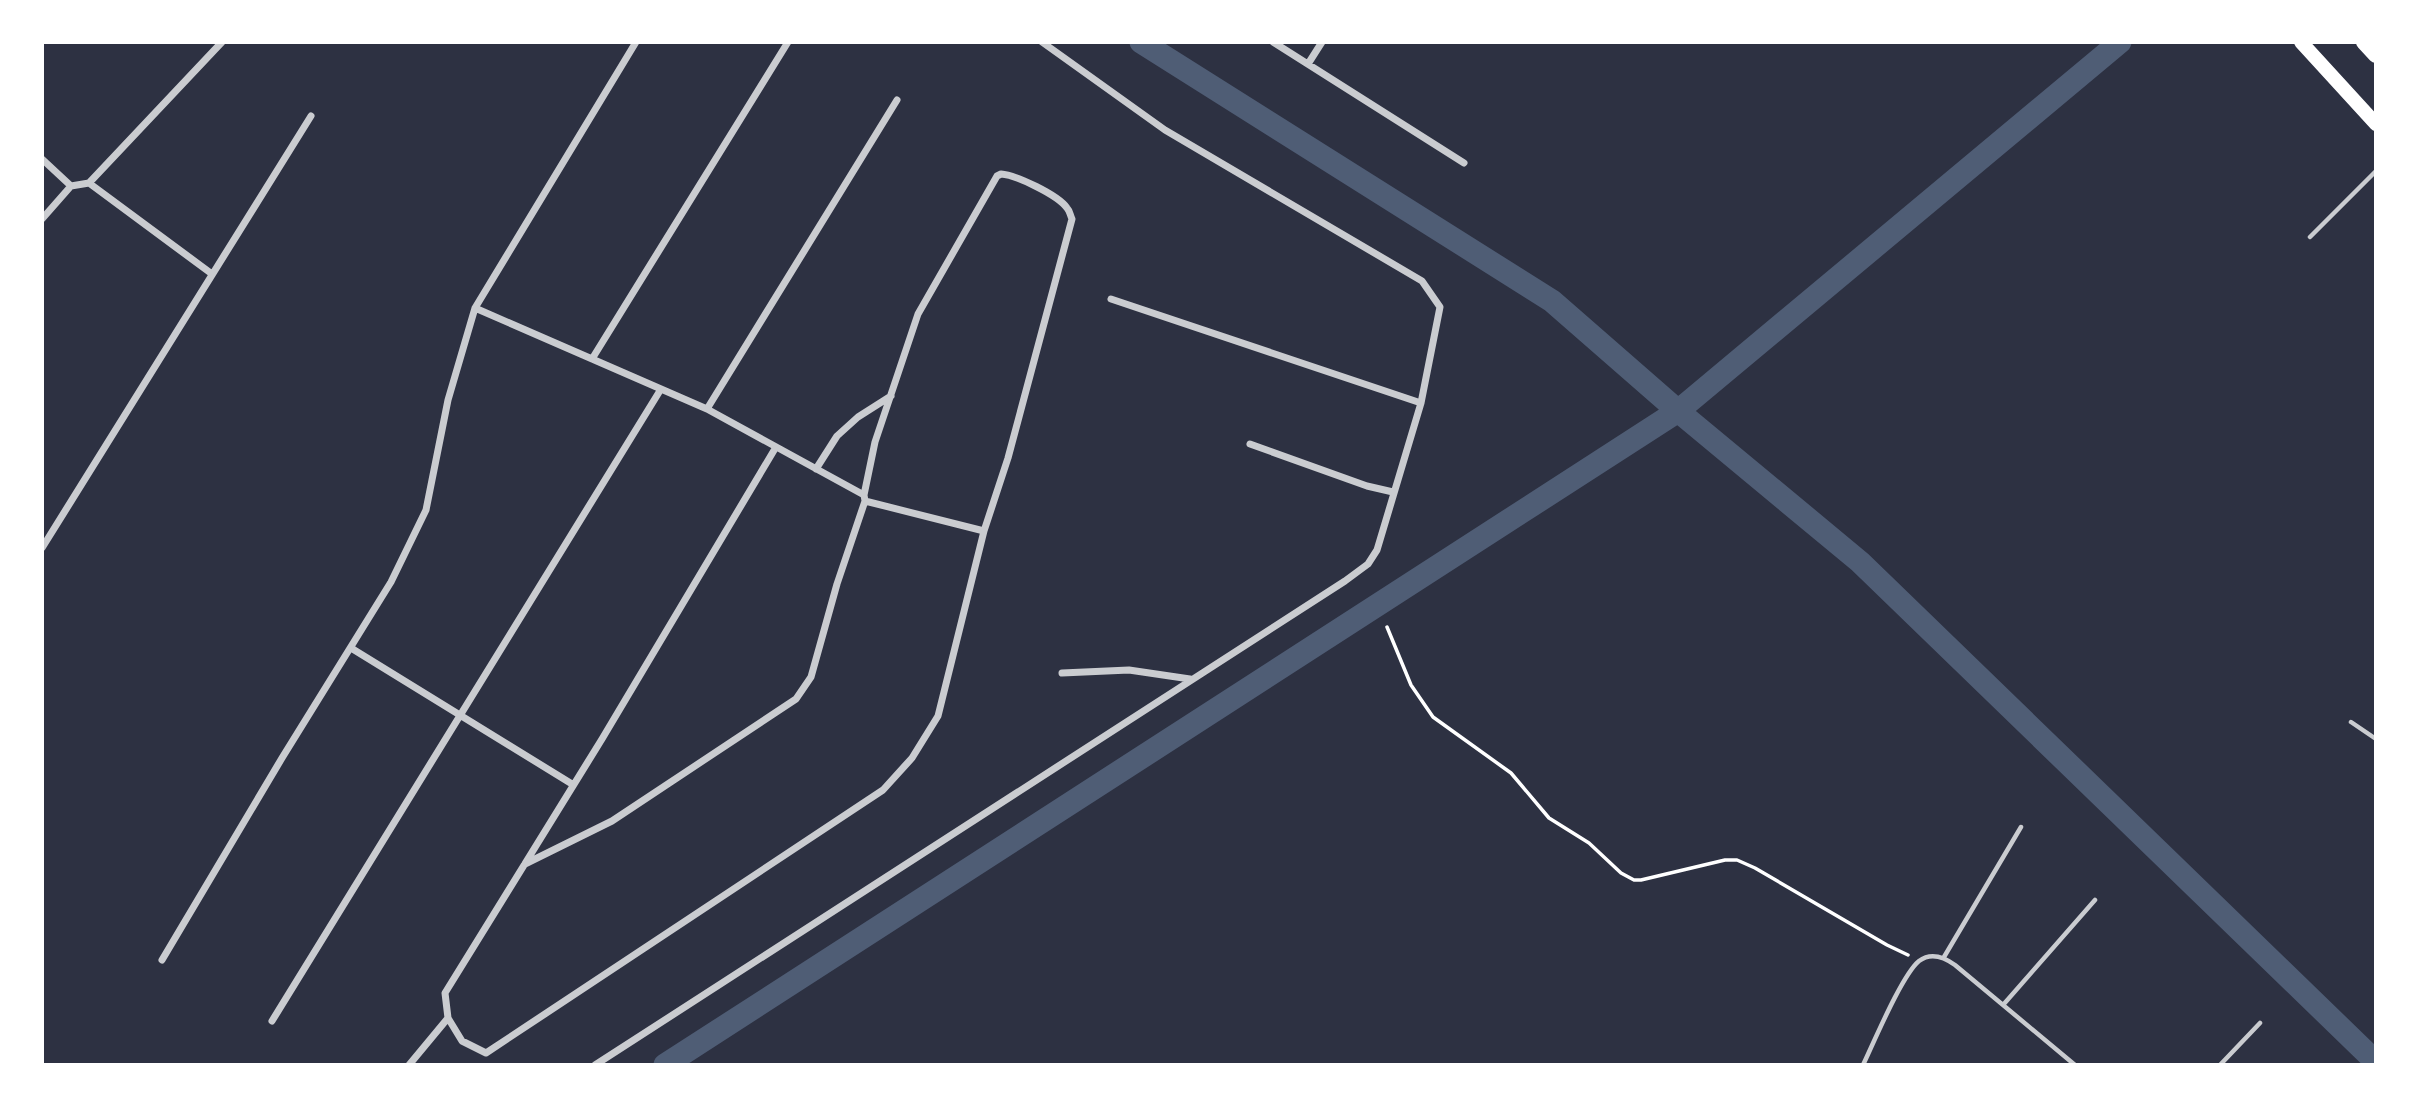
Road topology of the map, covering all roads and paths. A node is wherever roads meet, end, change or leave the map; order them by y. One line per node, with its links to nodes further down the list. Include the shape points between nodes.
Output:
1 (222, 42): 17 (street)
2 (636, 42): 23 (street)
3 (788, 42): 24 (street)
4 (1042, 42): 27 (street, via 1165,130 1422,281 1440,307)
5 (1273, 42): 10 (street)
6 (1322, 42): 10 (street)
7 (2301, 42): 13 (main road)
8 (2364, 42): 9 (highway)
9 (2376, 55)
10 (1308, 64): 15 (street)
11 (897, 100): 28 (street)
12 (311, 116): 21 (street)
13 (2376, 124)
14 (42, 159): 18 (street)
15 (1464, 163)
16 (2376, 171): 20 (lane)
17 (89, 184): 18 (street); 21 (street)
18 (71, 186): 19 (street)
19 (42, 219)
20 (2310, 237)
21 (212, 274): 35 (street)
22 (1111, 299): 27 (street)
23 (475, 308): 24 (street); 37 (street, via 447,400 426,510 391,582)
24 (592, 359): 25 (street)
25 (661, 390): 28 (street); 40 (street)
26 (891, 396): 31 (street, via 837,436); 33 (street, via 875,442); 34 (street, via 918,314 997,177 1010,174 1066,206 1072,219 1062,259)
27 (1421, 402): 32 (street)
28 (707, 409): 30 (street)
29 (1250, 444): 32 (street)
30 (776, 447): 31 (street); 43 (street)
31 (816, 469): 33 (street)
32 (1394, 492): 39 (street, via 1377,550 1368,564)
33 (865, 498): 34 (street); 45 (street, via 811,677 796,699 612,821)
34 (984, 531): 51 (street, via 938,716 912,758 883,790 486,1054 462,1041)
35 (42, 548)
36 (1387, 627): 49 (path, via 1412,685 1433,717 1503,766 1549,818 1589,843 1621,873 1641,880 1737,860)
37 (351, 648): 40 (street); 48 (street)
38 (1062, 673): 39 (street, via 1129,670)
39 (1192, 679): 55 (street)
40 (460, 714): 43 (street); 52 (street)
41 (2351, 722): 42 (lane)
42 (2376, 739)
43 (572, 784): 45 (street)
44 (2021, 827): 47 (lane)
45 (525, 864): 51 (street, via 445,993)
46 (2095, 900): 50 (lane)
47 (1944, 957): 49 (lane); 50 (lane)
48 (162, 960)
49 (1919, 961): 56 (lane)
50 (2003, 1005): 57 (lane)
51 (448, 1018): 54 (street)
52 (272, 1021)
53 (2260, 1023): 58 (lane)
54 (409, 1065)
55 (595, 1065)
56 (1863, 1065)
57 (2075, 1065)
58 (2220, 1065)

